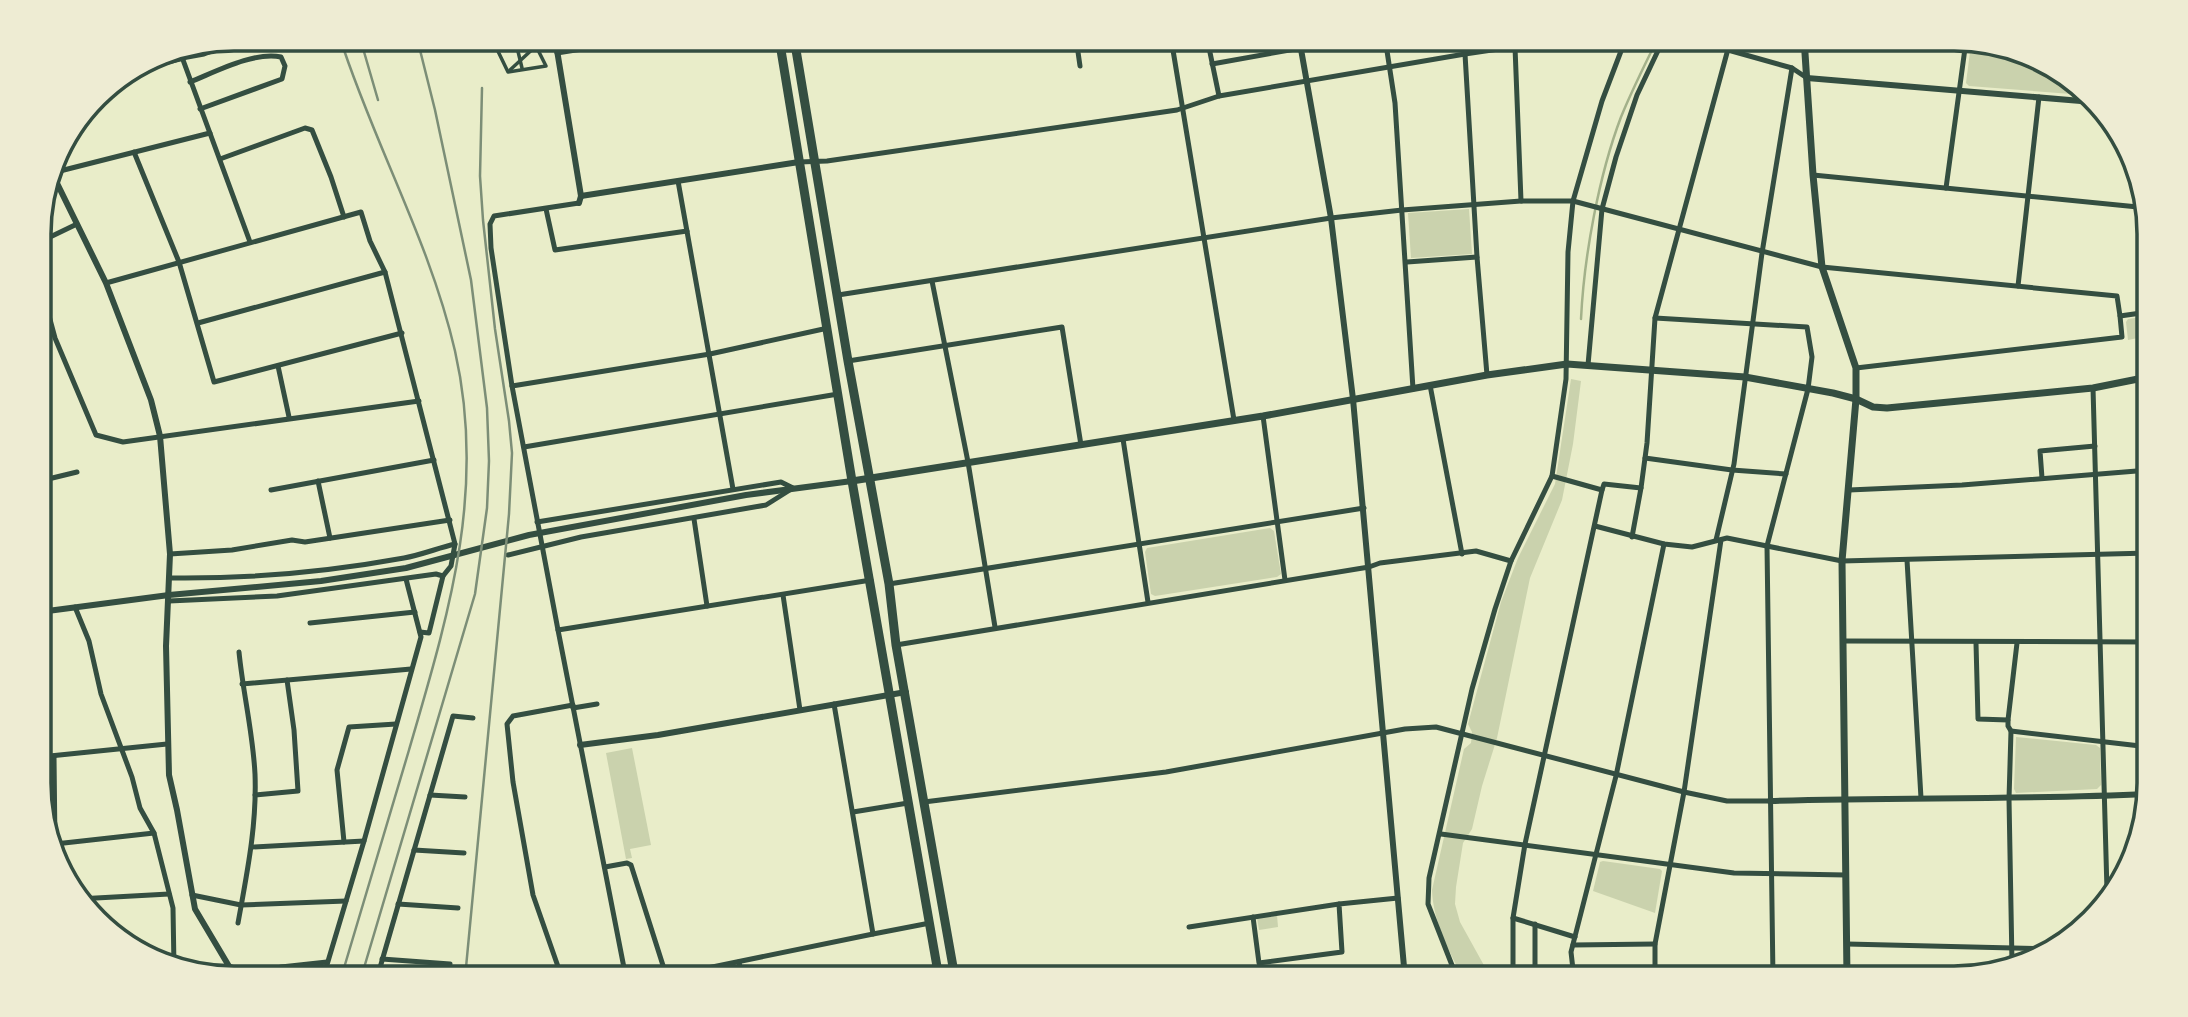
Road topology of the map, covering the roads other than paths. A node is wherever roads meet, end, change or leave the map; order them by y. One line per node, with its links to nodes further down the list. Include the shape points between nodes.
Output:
1 (498, 51): 33 (street)
2 (518, 51): 27 (street)
3 (531, 51): 27 (street)
4 (538, 51): 32 (street, via 546,66)
5 (569, 51): 23 (street)
6 (781, 51): 46 (highway)
7 (796, 51): 47 (highway)
8 (1078, 51): 29 (street)
9 (1173, 51): 41 (street)
10 (1210, 51): 28 (street)
11 (1284, 51): 28 (street)
12 (1302, 51): 36 (street)
13 (1387, 51): 30 (street)
14 (1487, 51): 24 (street)
15 (1515, 51): 55 (street)
16 (1621, 51): 56 (street)
17 (1658, 51): 60 (street, via 1633,106)
18 (1728, 51): 65 (street)
19 (1732, 51): 31 (street)
20 (1805, 51): 34 (main road)
21 (1965, 51): 37 (street)
22 (207, 53): 26 (street)
23 (557, 53): 54 (street)
24 (1465, 54): 30 (street); 57 (street)
25 (182, 58): 35 (street)
26 (184, 58)
27 (521, 60): 32 (street); 33 (street)
28 (1212, 64): 38 (street)
29 (1080, 66)
30 (1390, 67): 36 (street); 61 (street)
31 (1792, 68): 34 (street); 70 (street)
32 (522, 69): 33 (street)
33 (508, 72)
34 (1807, 78): 37 (street); 49 (main road)
35 (190, 82): 42 (street); 42 (street, via 272,55 281,57 285,66 282,79)
36 (1308, 82): 38 (street); 63 (street)
37 (1959, 90): 39 (street); 52 (street)
38 (1219, 96): 41 (street)
39 (2039, 97): 40 (street); 53 (street)
40 (2080, 101)
41 (1182, 107): 47 (street); 68 (street)
42 (200, 109): 43 (street)
43 (210, 132): 44 (street); 45 (street)
44 (134, 152): 48 (street); 72 (street)
45 (220, 159): 62 (street, via 305,128 312,130); 69 (street)
46 (799, 162): 47 (street); 50 (street); 86 (highway)
47 (815, 162): 79 (highway)
48 (63, 170)
49 (1813, 175): 52 (street); 74 (main road)
50 (678, 181): 54 (street); 66 (street)
51 (58, 184): 64 (street)
52 (1946, 188): 53 (street)
53 (2028, 196): 58 (street); 78 (street)
54 (580, 199): 59 (street)
55 (1521, 201): 56 (street); 57 (street)
56 (1573, 201): 60 (street); 91 (street)
57 (1473, 205): 61 (street); 71 (street)
58 (2135, 207)
59 (546, 209): 66 (street, via 555,250); 100 (street, via 494,216 490,224)
60 (1602, 209): 65 (street); 92 (street)
61 (1402, 210): 63 (street); 73 (street)
62 (344, 217): 69 (street); 75 (street, via 361,212)
63 (1331, 218): 68 (street); 105 (street)
64 (77, 224): 67 (street); 77 (street)
65 (1679, 230): 70 (street); 82 (street)
66 (687, 231): 89 (street)
67 (51, 237)
68 (1205, 238): 76 (street); 111 (street)
69 (250, 243): 72 (street)
70 (1762, 253): 74 (street); 85 (street)
71 (1476, 257): 73 (street); 96 (street)
72 (179, 262): 77 (street); 84 (street)
73 (1407, 262): 101 (street)
74 (1822, 267): 78 (street); 94 (main road)
75 (385, 272): 84 (street); 87 (street)
76 (932, 281): 79 (street); 88 (street)
77 (106, 283): 112 (street)
78 (2018, 286): 81 (street, via 2118,296)
79 (838, 295): 90 (highway)
80 (2137, 314): 81 (street)
81 (2120, 316): 94 (street, via 2122,337)
82 (1655, 318): 85 (street); 95 (street)
83 (51, 323): 112 (street, via 96,435 122,442)
84 (198, 323): 93 (street, via 214,382)
85 (1752, 323): 97 (street); 103 (street, via 1807,327 1812,357)
86 (828, 328): 89 (street); 104 (highway)
87 (402, 334): 93 (street); 107 (street)
88 (944, 345): 90 (street); 114 (street, via 1062,327); 119 (street)
89 (710, 354): 100 (street); 108 (street)
90 (848, 361): 128 (highway)
91 (1567, 364): 92 (main road); 96 (main road); 125 (street)
92 (1588, 365): 95 (main road)
93 (278, 366): 110 (street)
94 (1856, 369): 106 (main road)
95 (1652, 370): 97 (main road); 117 (street)
96 (1488, 375): 99 (main road)
97 (1745, 377): 103 (main road); 120 (street)
98 (2137, 379): 102 (main road)
99 (1430, 385): 101 (main road); 153 (street)
100 (512, 386): 116 (street)
101 (1413, 388): 105 (main road)
102 (2093, 388): 106 (main road, via 1887,408); 115 (street)
103 (1808, 389): 106 (main road); 123 (street)
104 (838, 394): 108 (street); 130 (highway)
105 (1353, 399): 109 (main road); 137 (street)
106 (1856, 399): 136 (main road)
107 (419, 401): 110 (street); 118 (street)
108 (720, 414): 116 (street); 133 (street)
109 (1264, 416): 111 (main road); 140 (street)
110 (289, 417): 112 (street)
111 (1234, 421): 113 (main road)
112 (160, 436): 152 (street)
113 (1123, 439): 114 (main road); 146 (street)
114 (1081, 445): 119 (main road)
115 (2095, 446): 124 (street); 127 (street, via 2039,451)
116 (524, 447): 141 (street)
117 (1645, 458): 120 (street); 132 (street)
118 (434, 460): 129 (street); 139 (street)
119 (968, 462): 128 (main road); 160 (street)
120 (1732, 470): 123 (street); 145 (street)
121 (2137, 471): 124 (street)
122 (77, 472): 126 (street)
123 (1786, 474): 150 (street)
124 (2096, 474): 127 (street); 155 (street)
125 (1552, 477): 135 (street); 157 (street)
126 (51, 478)
127 (2042, 478): 136 (street)
128 (870, 479): 130 (main road); 166 (highway)
129 (318, 481): 134 (street); 144 (street)
130 (852, 481): 131 (street); 164 (highway)
131 (793, 488): 133 (street, via 781,482); 138 (street, via 766,505); 168 (street, via 529,535 406,568)
132 (1641, 488): 135 (street, via 1604,484); 143 (street)
133 (733, 489): 141 (street)
134 (271, 490)
135 (1602, 490): 142 (street)
136 (1849, 490): 158 (main road)
137 (1364, 508): 140 (street); 159 (street)
138 (694, 519): 149 (street); 170 (street)
139 (450, 520): 144 (street); 147 (street)
140 (1278, 522): 146 (street); 165 (street)
141 (537, 523): 149 (street)
142 (1595, 526): 143 (street); 208 (street)
143 (1632, 537): 148 (street)
144 (330, 538): 152 (street)
145 (1719, 540): 148 (street, via 1692,547); 150 (street); 210 (street)
146 (1140, 543): 160 (street); 169 (street)
147 (455, 544): 161 (street, via 451,566); 162 (street, via 406,558 303,572)
148 (1664, 544): 209 (street)
149 (542, 546): 154 (street); 176 (street)
150 (1767, 546): 158 (street); 219 (street)
151 (2137, 553): 155 (street)
152 (170, 554): 162 (street)
153 (1462, 554): 157 (street, via 1476,551); 159 (street)
154 (509, 555)
155 (2099, 555): 156 (street); 183 (street)
156 (1907, 559): 158 (street); 179 (street)
157 (1511, 561): 200 (street, via 1481,654)
158 (1842, 561): 178 (main road)
159 (1369, 567): 165 (street); 199 (street)
160 (985, 568): 166 (street); 175 (street)
161 (443, 576): 163 (street); 177 (street, via 429,633)
162 (170, 579): 168 (street)
163 (406, 579): 168 (street, via 277,596); 173 (street)
164 (871, 580): 167 (street); 190 (highway)
165 (1285, 580): 169 (street)
166 (889, 584): 184 (highway)
167 (783, 595): 170 (street); 194 (street)
168 (169, 598): 171 (street); 202 (street)
169 (1148, 602): 175 (street)
170 (707, 606): 176 (street)
171 (75, 607): 172 (street); 205 (street)
172 (51, 611)
173 (415, 612): 174 (street); 177 (street)
174 (310, 623)
175 (995, 627): 184 (street)
176 (558, 630): 193 (street)
177 (420, 632): 186 (street)
178 (1843, 641): 179 (street); 217 (main road)
179 (1910, 642): 181 (street); 216 (street)
180 (2137, 642): 183 (street)
181 (1976, 643): 182 (street); 196 (street, via 1978,719)
182 (2017, 643): 183 (street); 196 (street)
183 (2101, 643): 201 (street)
184 (896, 645): 189 (highway)
185 (239, 652): 188 (street)
186 (411, 669): 187 (street); 197 (street)
187 (287, 680): 188 (street); 212 (street, via 298,791)
188 (242, 684): 212 (street)
189 (906, 692): 190 (street); 220 (highway)
190 (890, 695): 192 (street); 221 (highway)
191 (597, 704): 193 (street)
192 (834, 704): 194 (street); 222 (street)
193 (573, 706): 203 (street); 271 (street, via 513,716 506,724 533,895)
194 (800, 710): 203 (street)
195 (473, 718): 213 (street, via 453,716)
196 (2008, 720): 198 (street)
197 (396, 724): 226 (street); 227 (street, via 349,727 337,769)
198 (2011, 731): 201 (street); 218 (street)
199 (1384, 734): 200 (street, via 1436,727); 220 (street, via 1166,772); 241 (street)
200 (1463, 734): 208 (street); 225 (street)
201 (2104, 742): 204 (street); 214 (street)
202 (167, 744): 205 (street); 240 (street)
203 (580, 745): 235 (street)
204 (2137, 746)
205 (121, 748): 207 (street); 224 (street)
206 (51, 756): 207 (street)
207 (54, 756): 223 (street)
208 (1545, 757): 209 (street); 229 (street)
209 (1616, 776): 210 (street); 233 (street)
210 (1684, 792): 219 (street, via 1727,801); 234 (street)
211 (2137, 794): 214 (street)
212 (255, 795): 230 (street)
213 (430, 795): 215 (street); 231 (street)
214 (2105, 796): 218 (street); 238 (street)
215 (465, 797)
216 (1921, 798): 217 (street); 218 (street)
217 (1843, 799): 219 (street); 237 (main road)
218 (2009, 799): 259 (street)
219 (1770, 801): 236 (street)
220 (925, 802): 277 (highway)
221 (908, 803): 222 (street); 251 (highway)
222 (853, 811): 254 (street)
223 (55, 820)
224 (154, 833): 228 (street); 239 (street)
225 (1441, 834): 229 (street); 279 (street, via 1429,878 1428,904)
226 (364, 841): 227 (street); 243 (street)
227 (344, 842): 230 (street)
228 (61, 843)
229 (1525, 844): 233 (street); 249 (street)
230 (252, 847): 246 (street)
231 (414, 850): 232 (street); 244 (street)
232 (464, 853)
233 (1597, 855): 234 (street); 255 (street)
234 (1668, 864): 236 (street); 256 (street)
235 (605, 867): 272 (street); 273 (street, via 631,865)
236 (1771, 874): 237 (street); 284 (street)
237 (1846, 874): 257 (main road)
238 (2107, 884)
239 (169, 894): 242 (street); 261 (street)
240 (192, 895): 246 (street); 267 (street, via 195,909)
241 (1398, 898): 245 (street); 278 (street)
242 (92, 899)
243 (346, 901): 246 (street); 264 (street)
244 (398, 904): 247 (street); 263 (street)
245 (1339, 904): 248 (street); 248 (street, via 1342,952 1259,963)
246 (241, 905): 250 (street)
247 (458, 908)
248 (1254, 917): 253 (street)
249 (1513, 918): 252 (street); 280 (street)
250 (238, 923)
251 (930, 923): 254 (street); 276 (highway)
252 (1535, 924): 255 (street); 281 (street)
253 (1189, 927)
254 (873, 934): 265 (street)
255 (1575, 937): 258 (street)
256 (1655, 944): 258 (street); 283 (street)
257 (1847, 944): 259 (street); 285 (main road)
258 (1573, 945): 282 (street)
259 (2012, 948): 260 (street); 262 (street)
260 (2032, 948)
261 (174, 956)
262 (2012, 957)
263 (382, 959): 266 (street); 270 (street)
264 (327, 962): 268 (street); 269 (street)
265 (739, 962): 274 (street); 275 (street)
266 (450, 964)
267 (229, 966)
268 (290, 966)
269 (326, 966)
270 (380, 966)
271 (558, 966)
272 (624, 966)
273 (663, 966)
274 (720, 966)
275 (740, 966)
276 (937, 966)
277 (953, 966)
278 (1404, 966)
279 (1452, 966)
280 (1513, 966)
281 (1535, 966)
282 (1573, 966)
283 (1655, 966)
284 (1773, 966)
285 (1847, 966)

